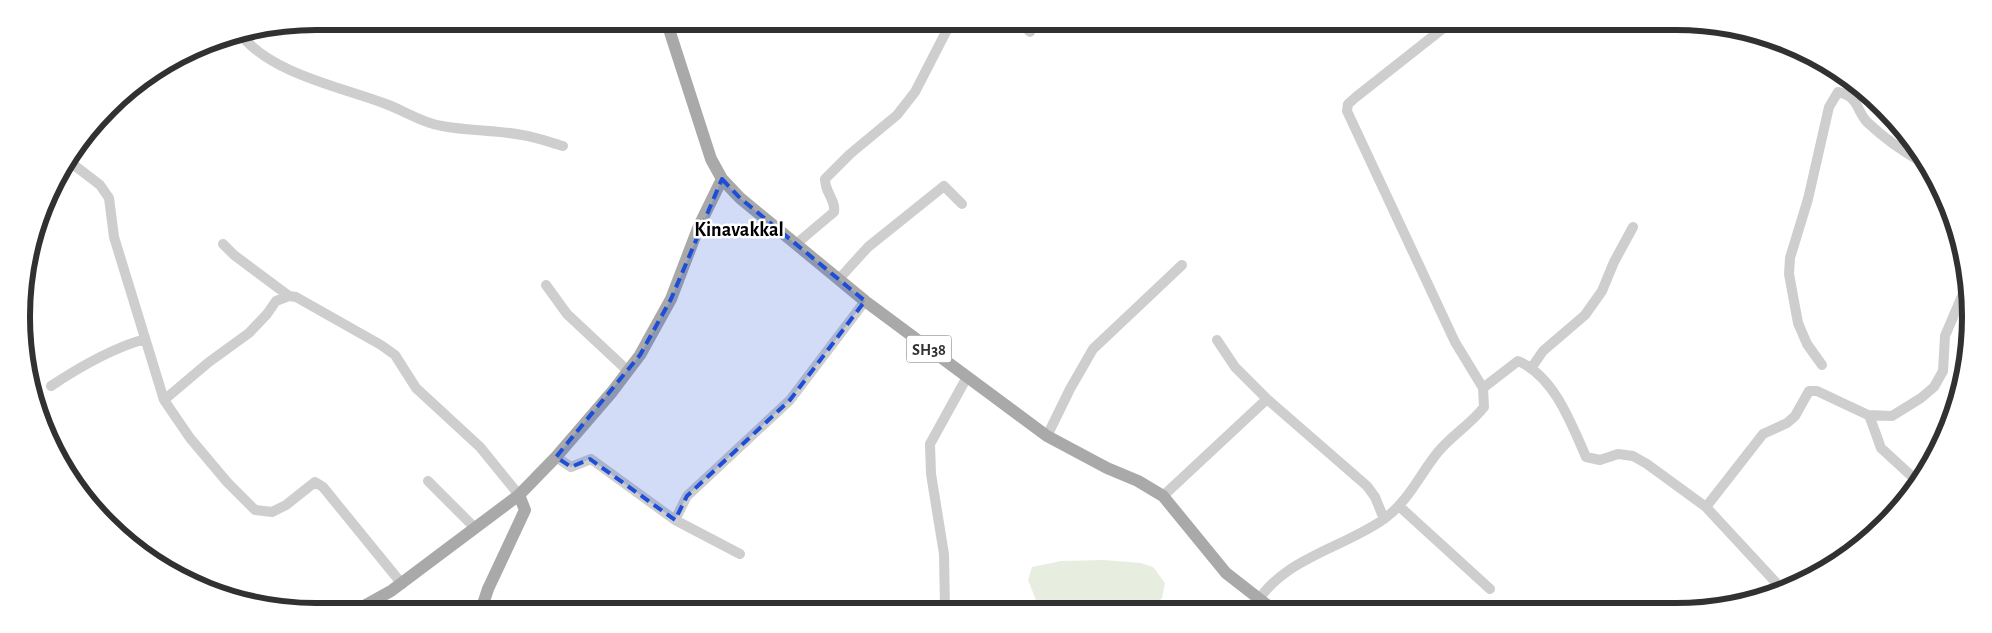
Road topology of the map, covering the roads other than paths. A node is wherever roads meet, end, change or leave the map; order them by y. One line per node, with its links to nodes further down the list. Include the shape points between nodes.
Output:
1 (669, 30): 8 (main road, SH38, via 708,151)
2 (947, 30): 12 (street, via 915,92 897,115 825,179 825,189 834,212)
3 (1441, 30): 26 (street, via 1356,96 1348,104 1347,111 1455,342)
4 (245, 39): 5 (street, via 251,47 280,64 387,104 422,121 524,135)
5 (563, 146)
6 (1915, 158): 21 (street, via 1900,150 1866,120 1856,101 1838,92 1829,107 1808,199 1790,258 1789,274 1798,323 1807,344)
7 (73, 165): 19 (street, via 100,185 109,198 114,237)
8 (722, 179): 12 (main road, SH38); 23 (main road, via 699,226 671,299)
9 (962, 204): 14 (street, via 944,186 868,247)
10 (1633, 227): 22 (street, via 1602,291 1585,315 1543,351)
11 (223, 244): 16 (street)
12 (796, 244): 14 (main road, SH38)
13 (1182, 265): 30 (street, via 1093,348)
14 (839, 279): 18 (main road, SH38)
15 (546, 285): 23 (street, via 567,314)
16 (289, 296): 28 (street, via 276,300 249,333); 34 (street, via 296,296 395,355 416,388 480,447)
17 (1961, 299): 29 (street, via 1946,336 1943,371 1934,388 1892,416)
18 (865, 301): 24 (main road, SH38); 39 (street, via 790,400 688,496)
19 (145, 339): 25 (street, via 123,345); 28 (street)
20 (1217, 340): 27 (street, via 1235,367)
21 (1822, 365)
22 (1532, 367): 26 (street, via 1518,361); 37 (street, via 1547,383 1586,457 1600,460 1618,454 1633,456)
23 (628, 371): 31 (main road)
24 (967, 377): 30 (main road, SH38); 47 (street, via 930,444 931,474 944,554)
25 (51, 386)
26 (1483, 388): 36 (street, via 1484,407 1439,450)
27 (1268, 399): 35 (street); 38 (street, via 1367,486)
28 (164, 400): 42 (street, via 190,438 255,510 272,512 315,482 323,487)
29 (1869, 415): 32 (street, via 1881,448); 37 (street, via 1817,391 1809,391 1795,416 1763,434)
30 (1047, 436): 35 (main road, SH38)
31 (556, 456): 34 (main road); 39 (street, via 571,467 585,457)
32 (1913, 477)
33 (428, 481): 40 (street)
34 (519, 496): 40 (main road); 46 (main road, via 525,510)
35 (1163, 496): 48 (main road, SH38, via 1226,573)
36 (1399, 506): 38 (street); 44 (street)
37 (1706, 507): 43 (street)
38 (1384, 519): 48 (street, via 1310,556 1276,582)
39 (676, 520): 41 (street)
40 (475, 528): 42 (main road)
41 (740, 554)
42 (402, 584): 45 (main road)
43 (1777, 584)
44 (1490, 589)
45 (369, 603)
46 (483, 603)
47 (945, 603)
48 (1256, 603)

